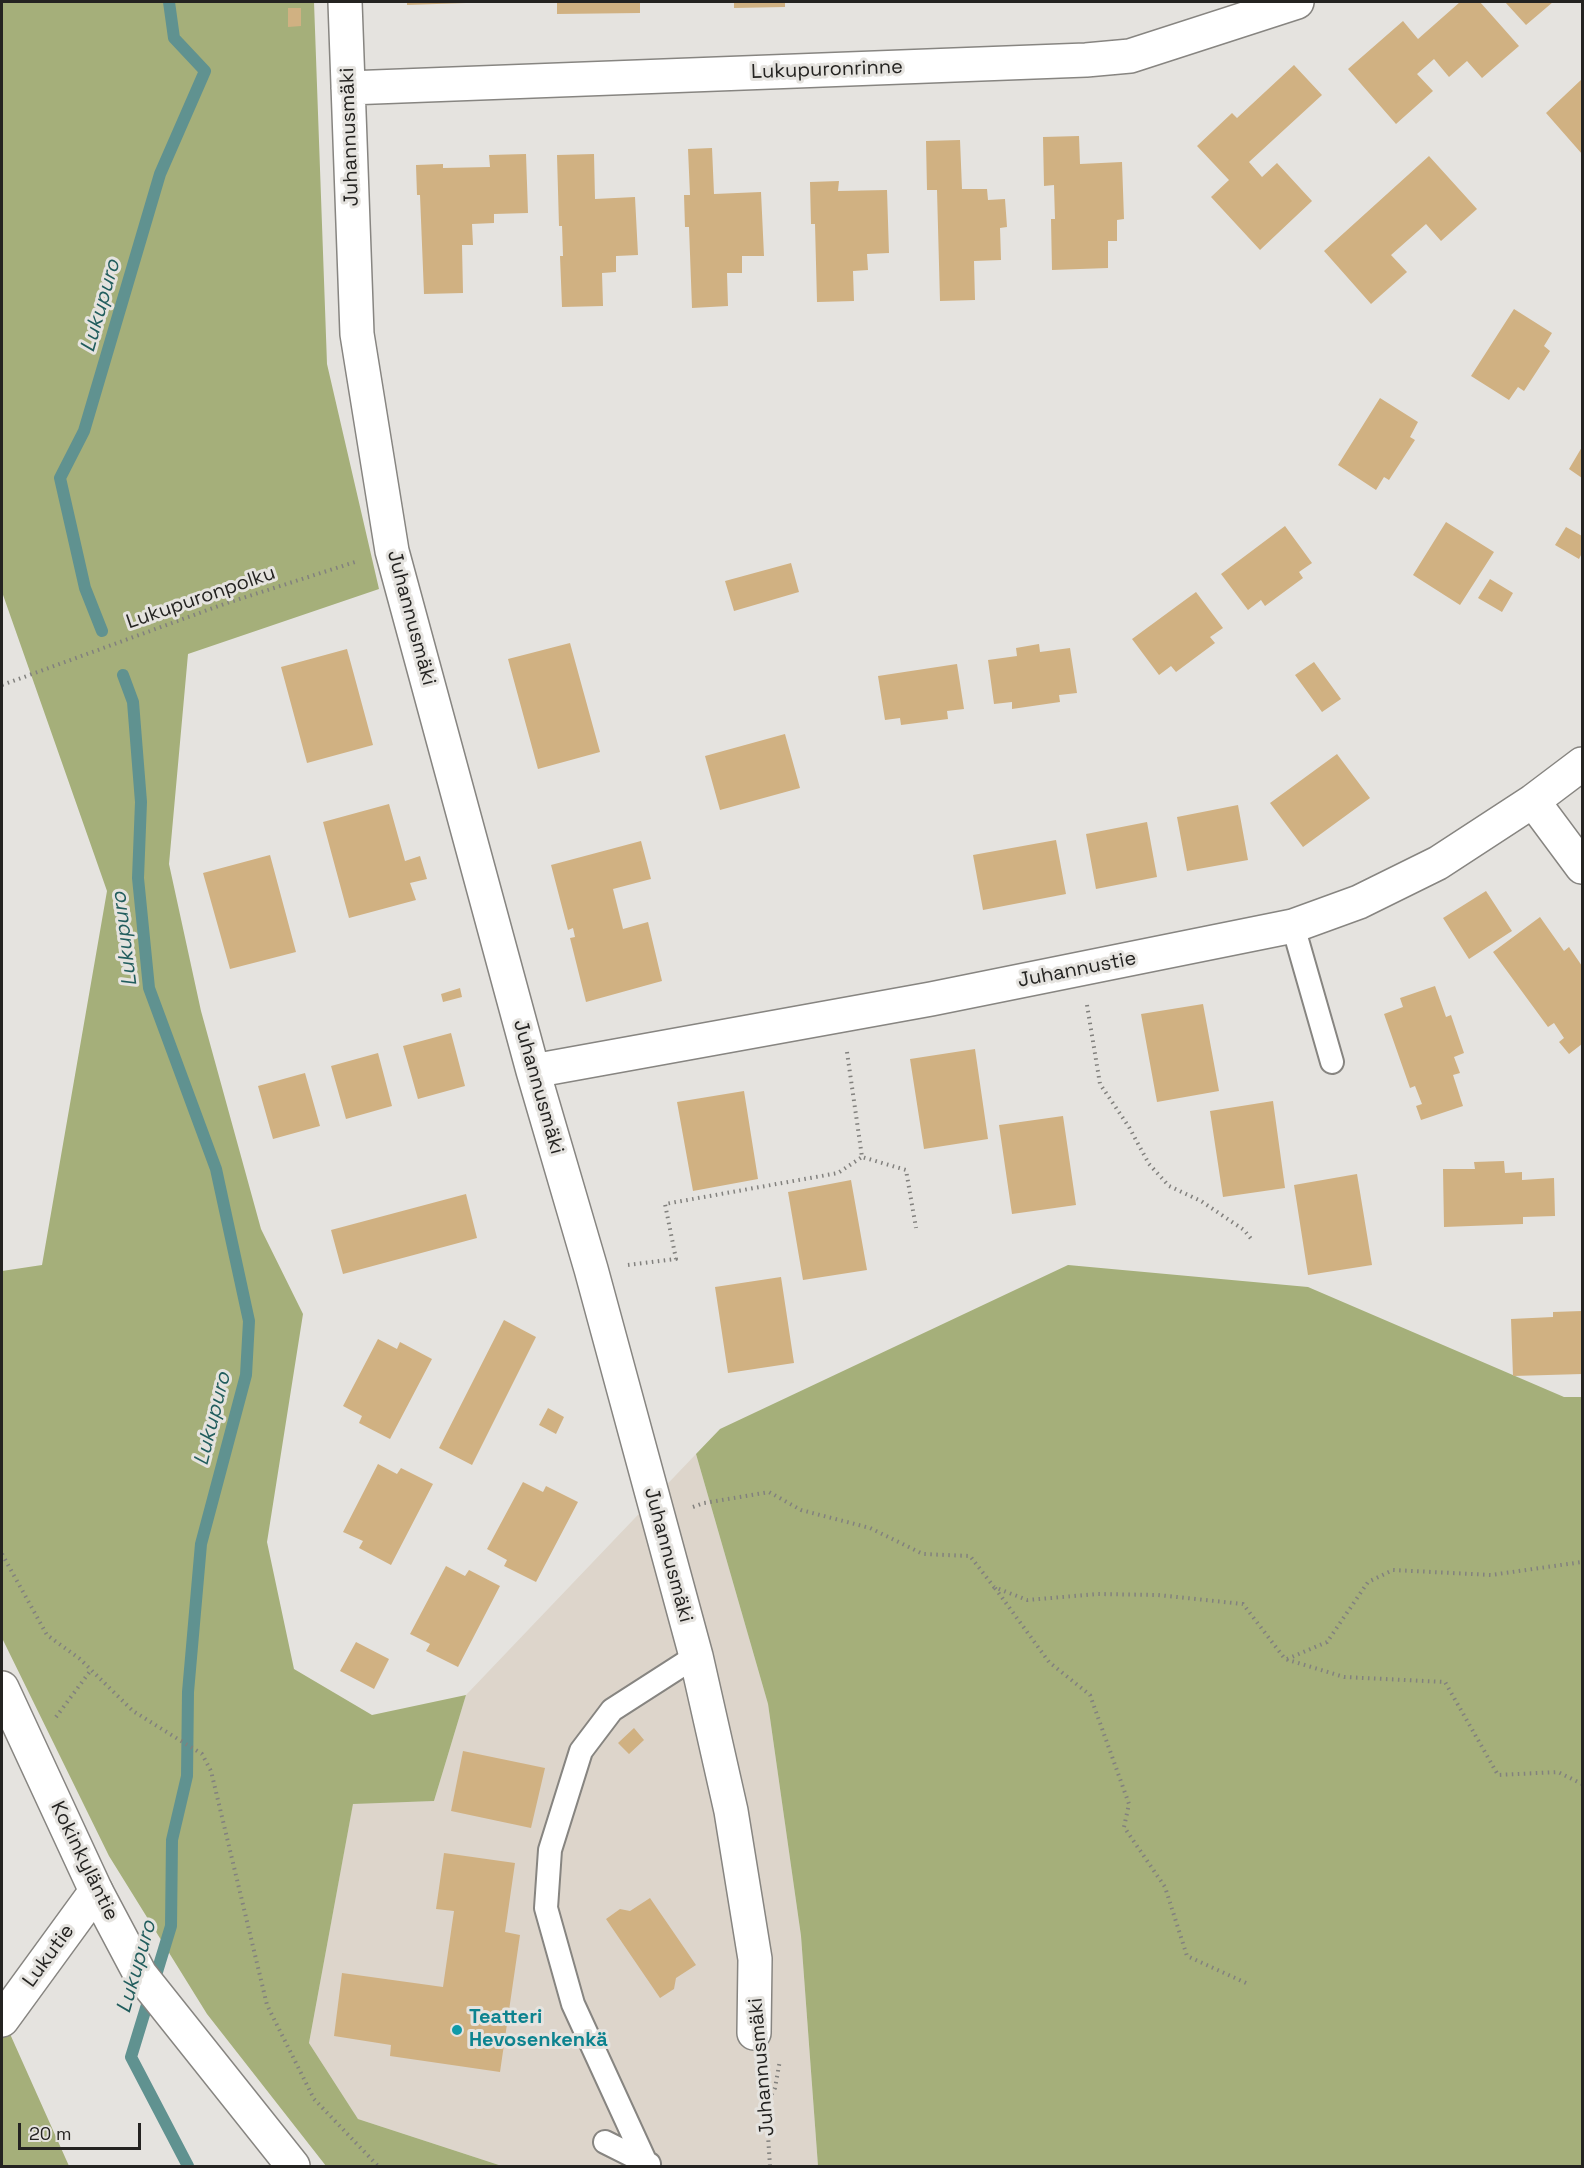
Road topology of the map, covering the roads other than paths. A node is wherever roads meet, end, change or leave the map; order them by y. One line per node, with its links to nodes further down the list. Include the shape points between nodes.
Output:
1 (345, 2): 3 (street, Juhannusmäki)
2 (1297, 2): 3 (street, Lukupuronrinne, via 1130,56 1086,60)
3 (348, 88): 9 (street, Juhannusmäki, via 357,334 392,550)
4 (1582, 764): 5 (street, Juhannustie)
5 (1533, 801): 6 (street); 7 (street, Juhannustie, via 1438,863 1359,902)
6 (1582, 867)
7 (1293, 926): 8 (lane); 9 (street, Juhannustie, via 842,1016)
8 (1332, 1062)
9 (532, 1071): 10 (street, Juhannusmäki, via 591,1269)
10 (696, 1656): 14 (street, Juhannusmäki, via 731,1811 755,1959); 16 (lane, via 612,1710 581,1751 550,1850 546,1908 573,2004)
11 (2, 1688): 12 (street, Kokinkyläntie)
12 (96, 1891): 13 (street, Lukutie); 17 (street, Kokinkyläntie, via 140,1974)
13 (2, 2020)
14 (754, 2033)
15 (605, 2142): 16 (lane)
16 (649, 2165)
17 (293, 2166)

